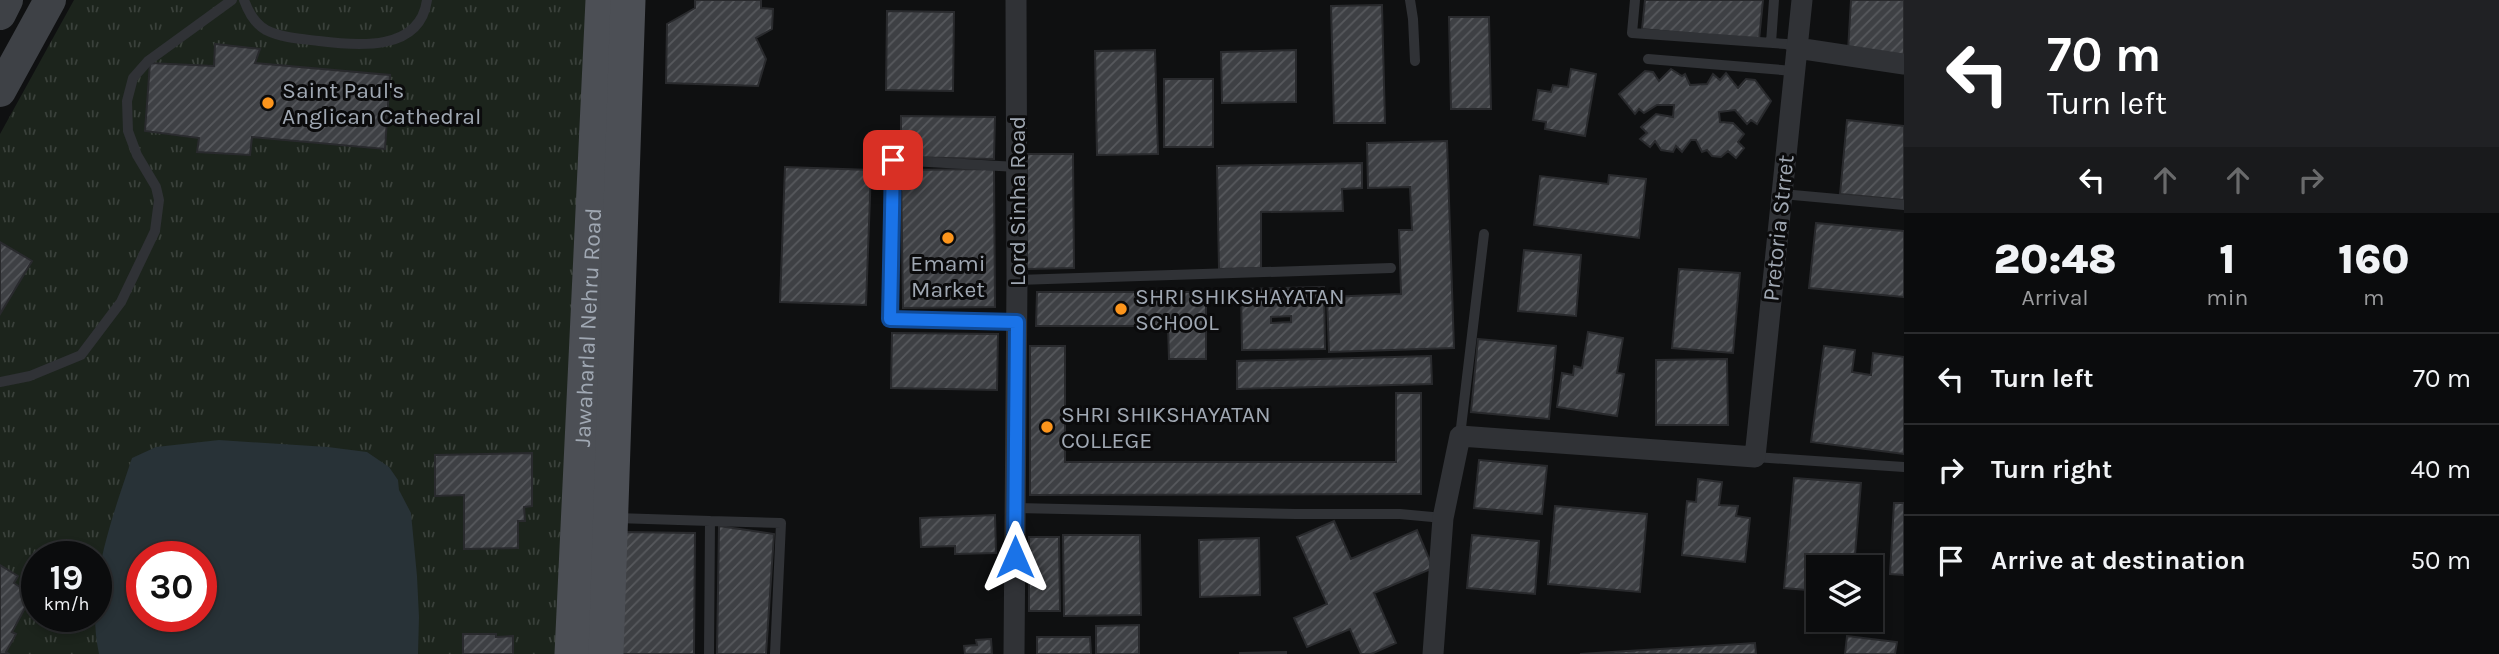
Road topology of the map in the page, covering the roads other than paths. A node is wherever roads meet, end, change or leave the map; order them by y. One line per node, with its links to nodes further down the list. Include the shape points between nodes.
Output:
1 (7, 0): 13 (main road)
2 (50, 0): 20 (main road)
3 (232, 0): 28 (lane, via 148,61 133,78 127,102 128,131 159,200 155,231 121,302 81,355 30,376)
4 (244, 0): 5 (lane, via 249,13 265,29 289,37 354,45 387,43 409,31 425,13)
5 (427, 0)
6 (603, 0): 36 (main road, Jawaharlal Nehru Road)
7 (628, 0): 33 (main road, Jawaharlal Nehru Road)
8 (1016, 0): 21 (street, Lord Sinha Road)
9 (1410, 0): 17 (lane)
10 (1635, 0): 14 (lane, via 1632,33)
11 (1774, 0): 14 (lane)
12 (1802, 0): 15 (street, Pretoria Strret)
13 (0, 14)
14 (1771, 43): 15 (lane)
15 (1797, 48): 18 (street); 19 (street, Pretoria Strret)
16 (1648, 59): 19 (lane)
17 (1415, 61)
18 (1904, 64)
19 (1794, 71): 22 (street, Pretoria Strret)
20 (0, 92)
21 (1017, 167): 26 (street, Lord Sinha Road); 27 (lane, via 893,160 889,317)
22 (1782, 194): 23 (lane); 30 (street, Pretoria Strret)
23 (1904, 205)
24 (1484, 234): 29 (lane)
25 (1391, 268): 26 (lane)
26 (1017, 280): 27 (street, Lord Sinha Road)
27 (1017, 322): 32 (street, Lord Sinha Road)
28 (0, 382)
29 (1460, 436): 30 (street); 34 (street)
30 (1755, 457): 31 (lane)
31 (1904, 467)
32 (1015, 508): 34 (lane); 40 (street, Lord Sinha Road)
33 (610, 518): 35 (lane); 37 (main road, Jawaharlal Nehru Road)
34 (1443, 518): 41 (street)
35 (710, 521): 38 (lane); 39 (lane, via 781,523)
36 (572, 654)
37 (606, 654)
38 (709, 654)
39 (775, 654)
40 (1014, 654)
41 (1433, 654)

